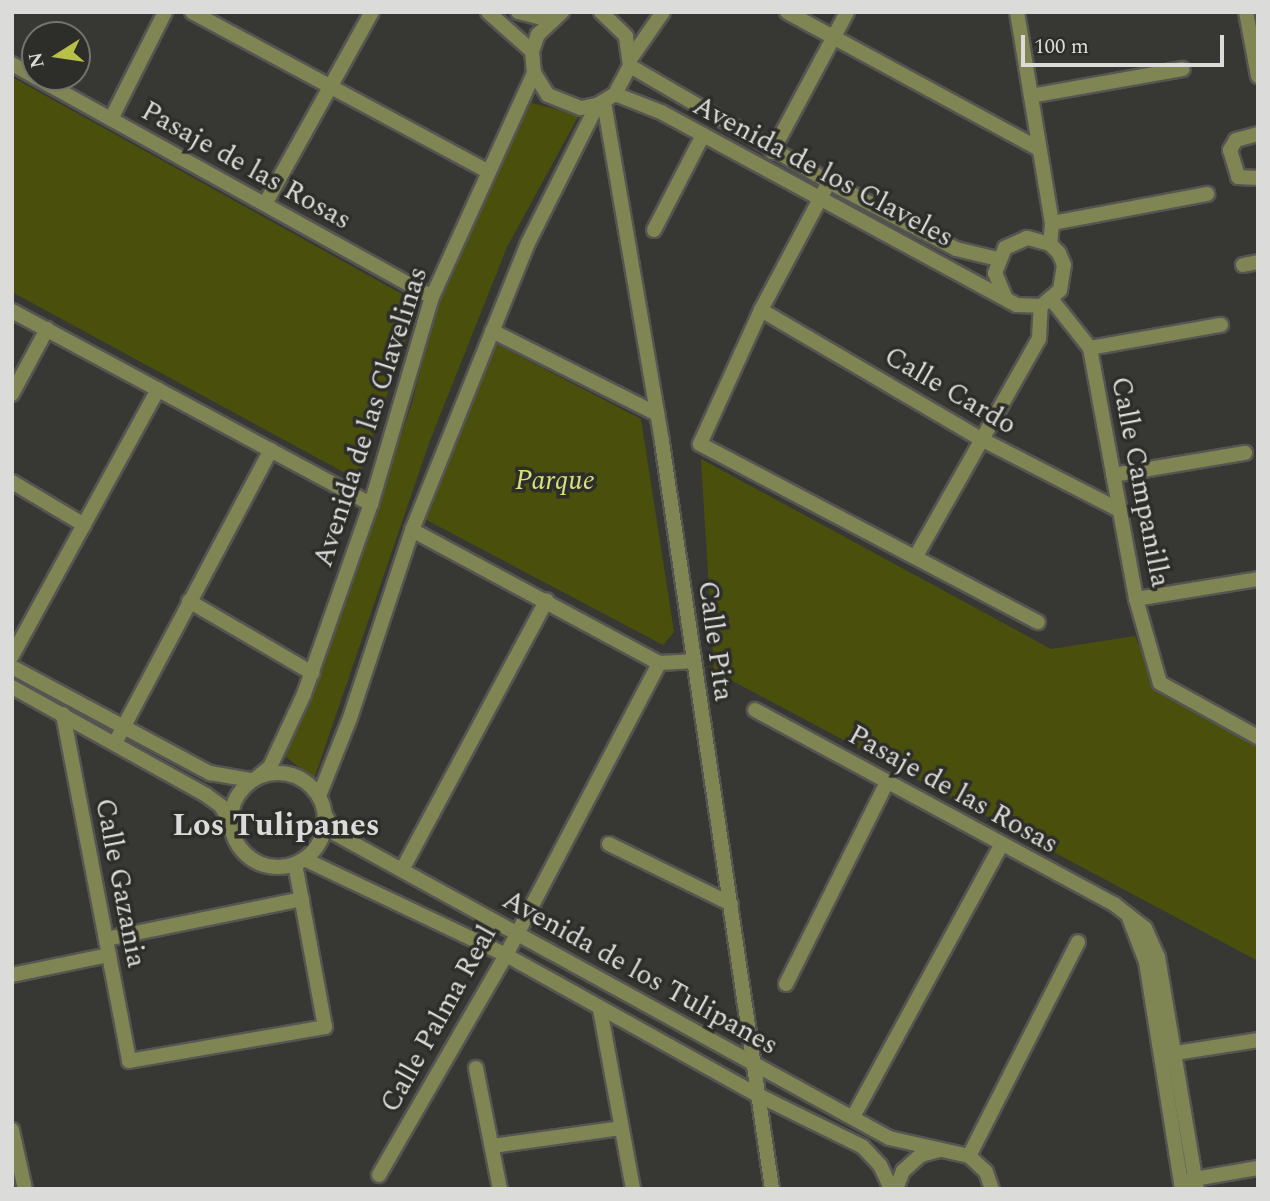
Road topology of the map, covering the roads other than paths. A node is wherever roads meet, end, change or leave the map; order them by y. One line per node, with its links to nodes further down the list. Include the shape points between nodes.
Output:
1 (165, 12): 23 (street)
2 (192, 12): 19 (street)
3 (372, 12): 19 (street)
4 (488, 12): 14 (street)
5 (518, 12): 12 (street)
6 (601, 12): 15 (street, via 621,28)
7 (663, 12): 15 (street)
8 (787, 12): 13 (street)
9 (846, 12): 13 (street)
10 (1017, 12): 21 (street)
11 (1246, 12): 18 (street)
12 (556, 16): 14 (street)
13 (833, 38): 26 (street); 27 (street)
14 (532, 51): 17 (street)
15 (631, 62): 22 (street); 27 (street, Avenida de los Claveles)
16 (1183, 69): 21 (street)
17 (534, 73): 22 (street, Avenida de los Claveles, via 542,89 564,104); 28 (street, Avenida de las Clavelinas)
18 (1258, 76)
19 (332, 86): 28 (street); 33 (street)
20 (60, 91): 23 (street, Pasaje de las Rosas)
21 (1031, 96): 26 (street)
22 (606, 101): 25 (street, Avenida de los Claveles, via 661,111); 45 (street, via 528,243); 49 (street, Calle Pita)
23 (111, 119): 33 (street, Pasaje de las Rosas)
24 (1258, 134): 29 (street, via 1236,140 1230,150 1238,177)
25 (703, 135): 32 (street, Avenida de los Claveles); 35 (street)
26 (1038, 148): 34 (street)
27 (772, 152): 30 (street, Avenida de los Claveles)
28 (487, 171): 38 (street, Avenida de las Clavelinas)
29 (1258, 177)
30 (829, 182): 32 (street); 37 (street, Avenida de los Claveles, via 957,249)
31 (1207, 194): 34 (street)
32 (819, 199): 39 (street, Avenida de los Claveles); 41 (street)
33 (265, 204): 38 (street, Pasaje de las Rosas)
34 (1052, 223): 36 (street)
35 (654, 230)
36 (1050, 244): 37 (street, via 1027,238 1015,241); 40 (street, via 1059,253 1065,278)
37 (998, 259): 39 (street, via 995,273)
38 (432, 297): 55 (street, Avenida de las Clavelinas)
39 (1005, 297): 40 (street, via 1016,305)
40 (1046, 303): 46 (street, Calle Campanilla); 50 (street, via 1039,339)
41 (761, 310): 50 (street, Calle Cardo); 59 (street, via 699,438 703,449)
42 (12, 311): 44 (street)
43 (1221, 325): 46 (street)
44 (47, 329): 47 (street); 48 (street)
45 (492, 331): 49 (street); 58 (street)
46 (1090, 348): 53 (street, Calle Campanilla)
47 (158, 389): 51 (street); 57 (street)
48 (12, 394)
49 (657, 414): 66 (street, Calle Pita)
50 (983, 440): 56 (street, Calle Cardo); 59 (street)
51 (271, 450): 55 (street); 63 (street)
52 (1245, 453): 53 (street)
53 (1113, 475): 56 (street, Calle Campanilla)
54 (12, 482): 57 (street)
55 (370, 504): 69 (street, Avenida de las Clavelinas)
56 (1117, 509): 61 (street, Calle Campanilla)
57 (84, 525): 65 (street)
58 (412, 530): 62 (street); 78 (street, via 350,718)
59 (916, 556): 64 (street)
60 (1258, 579): 61 (street)
61 (1136, 599): 74 (street, Calle Campanilla, via 1160,683)
62 (547, 600): 67 (street); 84 (street)
63 (189, 601): 69 (street); 73 (street)
64 (1038, 622)
65 (12, 656)
66 (693, 661): 67 (street); 86 (street, Calle Pita)
67 (659, 663): 87 (street, Calle Palma Real)
68 (12, 667): 73 (street)
69 (312, 673): 76 (street, Avenida de las Clavelinas, via 270,767)
70 (12, 687): 72 (street)
71 (755, 710): 77 (street, Pasaje de las Rosas)
72 (63, 714): 75 (street); 88 (street, Calle Gazania)
73 (124, 728): 75 (street); 76 (street, via 210,773)
74 (1258, 737)
75 (115, 743): 80 (street, via 221,806)
76 (255, 778): 78 (street, via 278,772 296,776); 80 (street, via 233,803)
77 (887, 782): 82 (street, Pasaje de las Rosas); 93 (street)
78 (319, 796): 79 (street)
79 (325, 815): 83 (street, via 318,845); 84 (street, Avenida de los Tulipanes, via 336,834)
80 (230, 822): 83 (street, via 236,841 256,862 275,867)
81 (609, 844): 86 (street)
82 (1001, 846): 96 (street, Pasaje de las Rosas, via 1128,914 1144,928 1158,957); 100 (street)
83 (300, 862): 85 (street); 91 (street, Avenida de los Tulipanes)
84 (402, 870): 87 (street, Avenida de los Tulipanes)
85 (302, 899): 88 (street); 90 (street, Calle Gazania, via 325,1027 129,1061)
86 (731, 904): 97 (street, Calle Pita)
87 (516, 931): 91 (street, Calle Palma Real); 97 (street, Avenida de los Tulipanes)
88 (106, 939): 90 (street, Calle Gazania)
89 (1078, 942): 105 (street)
90 (109, 955): 92 (street)
91 (506, 955): 94 (street, Avenida de los Tulipanes); 107 (street, Calle Palma Real)
92 (12, 975)
93 (786, 984)
94 (600, 1009): 99 (street, Avenida de los Tulipanes); 101 (street)
95 (1258, 1040): 96 (street)
96 (1168, 1054): 109 (street)
97 (751, 1062): 99 (street, Calle Pita); 100 (street, Avenida de los Tulipanes)
98 (476, 1068): 103 (street)
99 (758, 1095): 112 (street, Calle Pita); 113 (street, Avenida de los Tulipanes, via 863,1147)
100 (853, 1117): 104 (street, Avenida de los Tulipanes, via 889,1138)
101 (621, 1128): 103 (street); 111 (street)
102 (12, 1130): 108 (street)
103 (492, 1146): 110 (street)
104 (945, 1149): 105 (street, Avenida de los Tulipanes); 113 (street, Avenida de los Tulipanes, via 921,1155 903,1171)
105 (969, 1156): 114 (street, via 986,1172)
106 (1258, 1168): 109 (street)
107 (379, 1175)
108 (20, 1184)
109 (1188, 1185)
110 (500, 1189)
111 (633, 1189)
112 (772, 1189)
113 (894, 1189)
114 (992, 1189)

